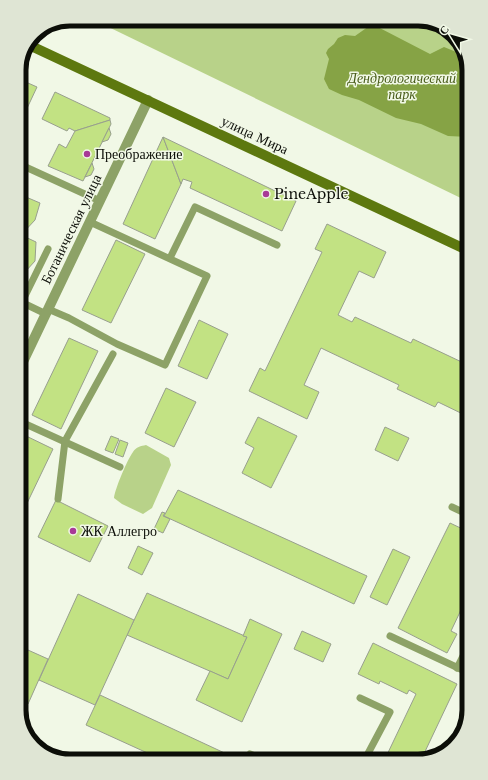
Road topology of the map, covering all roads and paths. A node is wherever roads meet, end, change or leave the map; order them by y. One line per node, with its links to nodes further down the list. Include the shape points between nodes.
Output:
1 (32, 47): 2 (street, улица Мира)
2 (148, 100): 4 (street, Ботаническая улица); 7 (street, улица Мира)
3 (26, 167): 4 (lane)
4 (100, 201): 5 (street, Ботаническая улица)
5 (90, 222): 9 (lane); 12 (street, Ботаническая улица)
6 (277, 245): 9 (lane, via 195,207)
7 (462, 248)
8 (48, 249): 10 (lane)
9 (170, 258): 12 (lane, via 207,276 165,365 117,344 69,318)
10 (26, 291)
11 (26, 304): 12 (lane)
12 (47, 311): 14 (street, Ботаническая улица)
13 (113, 354): 16 (lane)
14 (26, 355)
15 (26, 424): 16 (lane)
16 (65, 441): 17 (lane); 18 (lane)
17 (120, 466)
18 (58, 499)
19 (452, 507): 20 (lane)
20 (462, 512)
21 (390, 636): 23 (lane)
22 (462, 658): 23 (lane)
23 (457, 668): 24 (lane)
24 (462, 670)
25 (360, 698): 26 (lane, via 390,712)
26 (368, 754)

